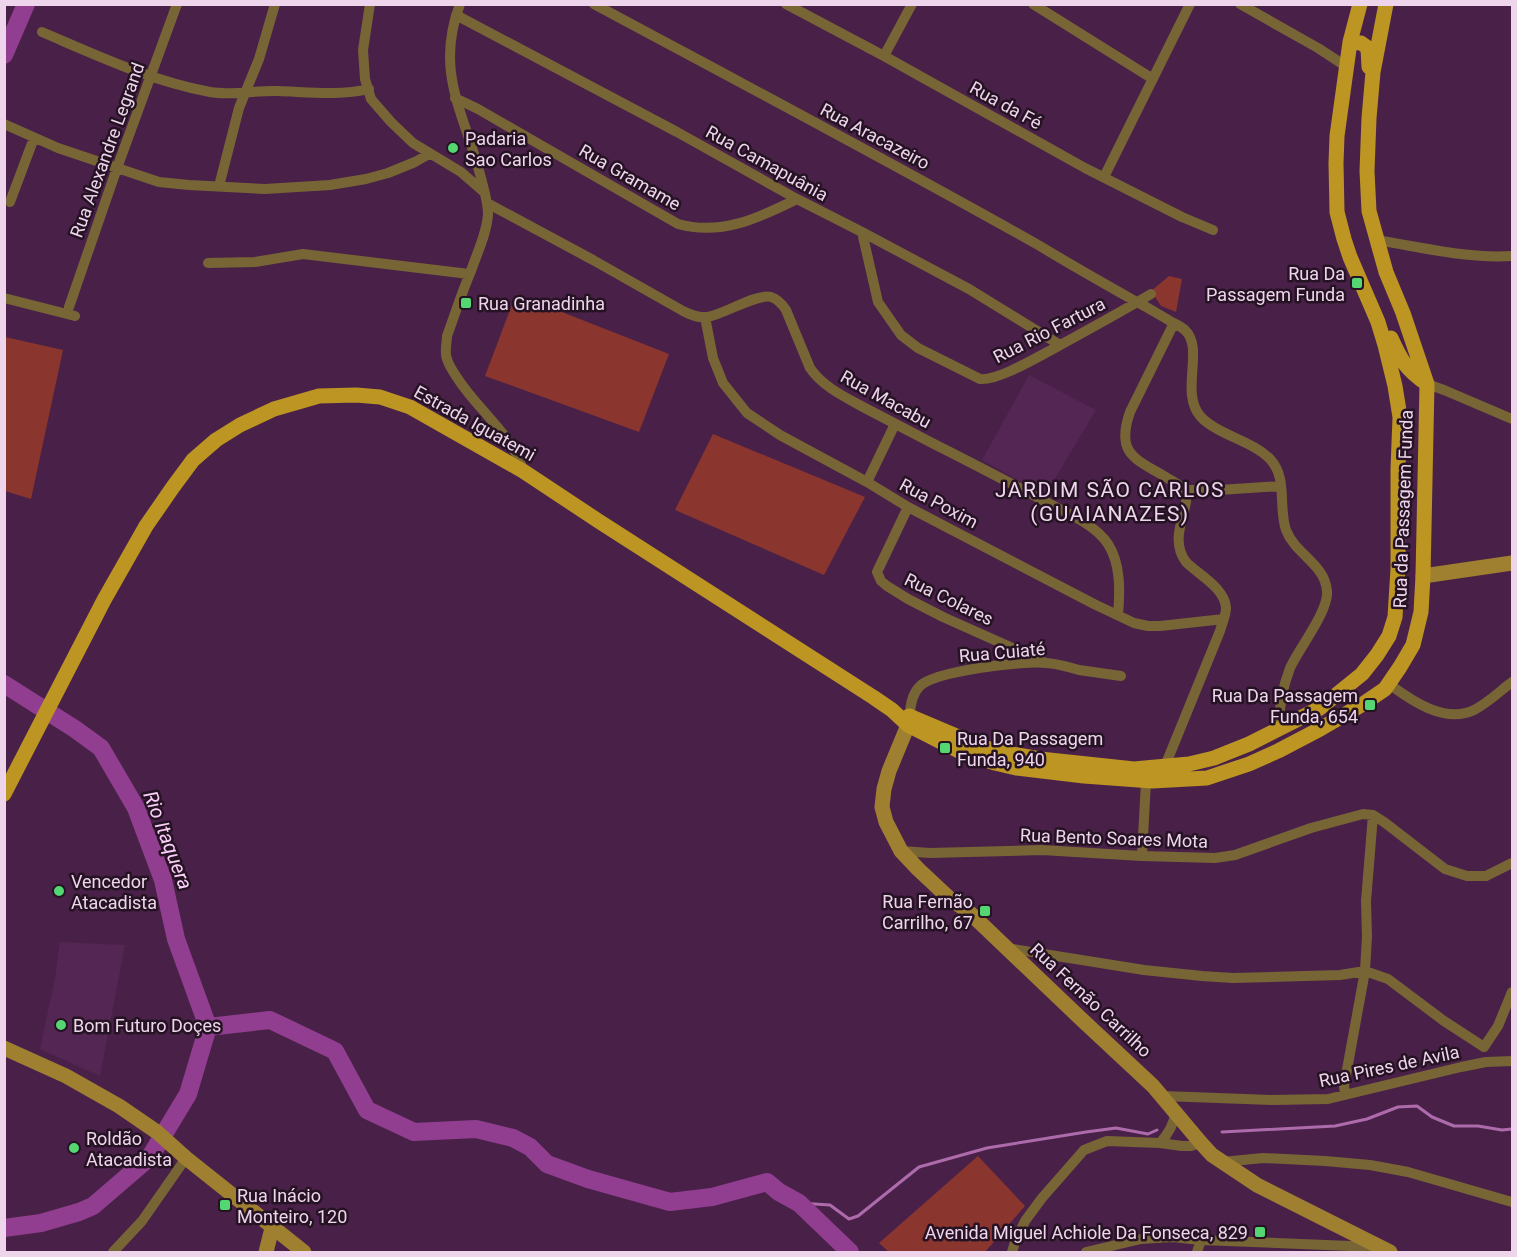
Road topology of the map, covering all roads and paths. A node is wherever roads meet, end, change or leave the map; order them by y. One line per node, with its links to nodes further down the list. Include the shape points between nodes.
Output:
1 (177, 4): 18 (street, Rua Alexandre Legrand)
2 (275, 4): 22 (street)
3 (370, 4): 21 (street, via 363,50)
4 (594, 4): 41 (street, Rua Aracazeiro, via 957,199)
5 (786, 4): 16 (street, Rua da Fé)
6 (912, 4): 16 (street)
7 (1033, 4): 19 (street)
8 (1190, 4): 19 (street)
9 (1240, 4): 17 (street)
10 (1360, 4): 15 (main road, Rua da Passagem Funda)
11 (1366, 4): 12 (main road, via 1374,11)
12 (1386, 5): 20 (main road, Rua da Passagem Funda)
13 (458, 10): 23 (street, via 449,59); 31 (street, Rua Camapuânia)
14 (42, 32): 18 (street)
15 (1350, 42): 17 (main road, Rua da Passagem Funda); 20 (main road, via 1368,48)
16 (885, 56): 28 (street, Rua da Fé)
17 (1347, 67): 42 (main road, Rua da Passagem Funda, via 1337,136 1337,212)
18 (150, 75): 22 (street, via 210,92); 27 (street, Rua Alexandre Legrand)
19 (1152, 79): 28 (street)
20 (1372, 85): 35 (main road, Rua da Passagem Funda, via 1367,171 1369,211)
21 (369, 89): 22 (street, via 354,93); 26 (street, via 371,99 392,122)
22 (244, 93): 29 (street)
23 (455, 98): 30 (street); 31 (street, Rua Gramame, via 678,224 701,228 735,225)
24 (4, 124): 25 (street)
25 (34, 138): 27 (street); 32 (street)
26 (429, 154): 29 (street, via 388,173 330,186); 30 (street, via 461,172)
27 (117, 168): 29 (street, via 159,182); 40 (street, Rua Alexandre Legrand, via 72,312)
28 (1104, 177): 33 (street, Rua da Fé)
29 (219, 186)
30 (486, 198): 38 (street, via 485,232); 43 (street, via 683,311)
31 (797, 199): 34 (street, Rua Camapuânia)
32 (10, 202)
33 (1213, 230)
34 (862, 232): 45 (street, Rua Camapuânia, via 969,289); 45 (street, Rua Rio Fartura, via 880,307 901,335 918,348 984,380)
35 (1376, 240): 36 (street, via 1443,252); 46 (main road, Rua da Passagem Funda)
36 (1512, 256)
37 (208, 263): 38 (street, via 255,262 303,254)
38 (469, 274): 49 (street, via 447,336 447,361 465,390 513,448)
39 (1151, 294): 41 (street, Rua Rio Fartura)
40 (4, 298)
41 (1137, 302): 44 (street, Rua Aracazeiro); 45 (street, Rua Rio Fartura)
42 (1370, 306): 46 (main road, via 1409,371); 63 (main road, Rua da Passagem Funda, via 1385,345 1400,417 1395,617 1389,636 1362,674 1320,708)
43 (705, 317): 48 (street, Rua Macabu, via 759,298 774,298 786,310 815,375 838,393); 50 (street, Rua Poxim, via 709,345 723,383 747,413)
44 (1174, 323): 51 (street, via 1192,340 1191,392 1199,416 1262,452 1280,474); 52 (street, via 1130,412 1124,436 1132,456)
45 (1060, 345)
46 (1427, 384): 47 (street); 55 (main road, Rua da Passagem Funda)
47 (1512, 419)
48 (896, 424): 50 (street); 56 (street, Rua Macabu, via 1100,534 1114,559)
49 (523, 471): 62 (main road, Estrada Iguatemi); 66 (main road, Estrada Iguatemi, via 410,406 380,397 319,396 274,409 240,425 193,460 146,526)
50 (867, 482): 53 (street, Rua Poxim)
51 (1281, 486): 52 (street); 63 (street, via 1287,531 1324,579 1327,598 1291,667 1281,694)
52 (1184, 490): 57 (street, via 1187,500 1179,528 1179,548 1186,562 1222,594 1226,606)
53 (908, 507): 56 (street, Rua Poxim); 58 (street, Rua Colares, via 877,572 882,581 943,617)
54 (1512, 563): 55 (street)
55 (1423, 576): 61 (main road, Rua da Passagem Funda, via 1421,612 1413,645)
56 (1118, 615): 57 (street, Rua Poxim, via 1149,626)
57 (1224, 619): 64 (street)
58 (1046, 663): 59 (street, Rua Cuiaté); 62 (street, Rua Cuiaté, via 956,672 927,681 914,693)
59 (1121, 676)
60 (1512, 682): 61 (street, via 1473,711 1452,714 1419,704)
61 (1389, 684): 65 (main road, Rua da Passagem Funda, via 1320,729 1249,764 1207,778)
62 (909, 721): 64 (main road, Rua da Passagem Funda, via 994,751 1134,769); 65 (main road, Rua da Passagem Funda, via 961,752 1016,768); 68 (street, Rua Fernão Carrilho, via 889,771 882,807)
63 (1278, 730): 64 (main road, Rua da Passagem Funda, via 1214,758)
64 (1165, 766)
65 (1146, 781): 69 (street)
66 (4, 794)
67 (1373, 815): 69 (street, Rua Bento Soares Mota, via 1363,814 1311,828 1235,855); 70 (street, via 1445,869 1467,876 1486,876); 72 (street)
68 (901, 851): 69 (street, Rua Bento Soares Mota, via 1042,850); 71 (street, Rua Fernão Carrilho)
69 (1142, 856)
70 (1512, 863)
71 (1007, 948): 72 (street, via 1144,970 1233,978); 79 (street, Rua Fernão Carrilho)
72 (1365, 971): 74 (street, via 1388,979); 78 (street)
73 (1512, 992): 74 (street)
74 (1484, 1047): 77 (street)
75 (4, 1048): 83 (street, via 85,1085 157,1132)
76 (1512, 1061): 77 (street, Rua Pires de Avila)
77 (1486, 1062): 78 (street, Rua Pires de Avila)
78 (1345, 1095): 79 (street, Rua Pires de Avila, via 1273,1100)
79 (1163, 1096): 80 (street, Rua Fernão Carrilho)
80 (1176, 1112): 81 (street, via 1169,1133); 82 (street, Rua Fernão Carrilho)
81 (1160, 1143): 82 (street); 92 (street, via 1107,1141 1084,1150 1025,1221)
82 (1201, 1143): 84 (street, Rua Fernão Carrilho)
83 (186, 1158): 86 (street); 89 (street, via 142,1221)
84 (1222, 1162): 85 (street, via 1263,1158 1370,1165); 88 (street, Rua Fernão Carrilho, via 1257,1185)
85 (1512, 1202)
86 (272, 1228): 90 (street); 91 (street)
87 (1201, 1240): 88 (street); 93 (street, via 1141,1239); 94 (street)
88 (1384, 1250)
89 (113, 1252)
90 (266, 1252)
91 (304, 1252)
92 (1012, 1252)
93 (1086, 1252)
94 (1197, 1252)

